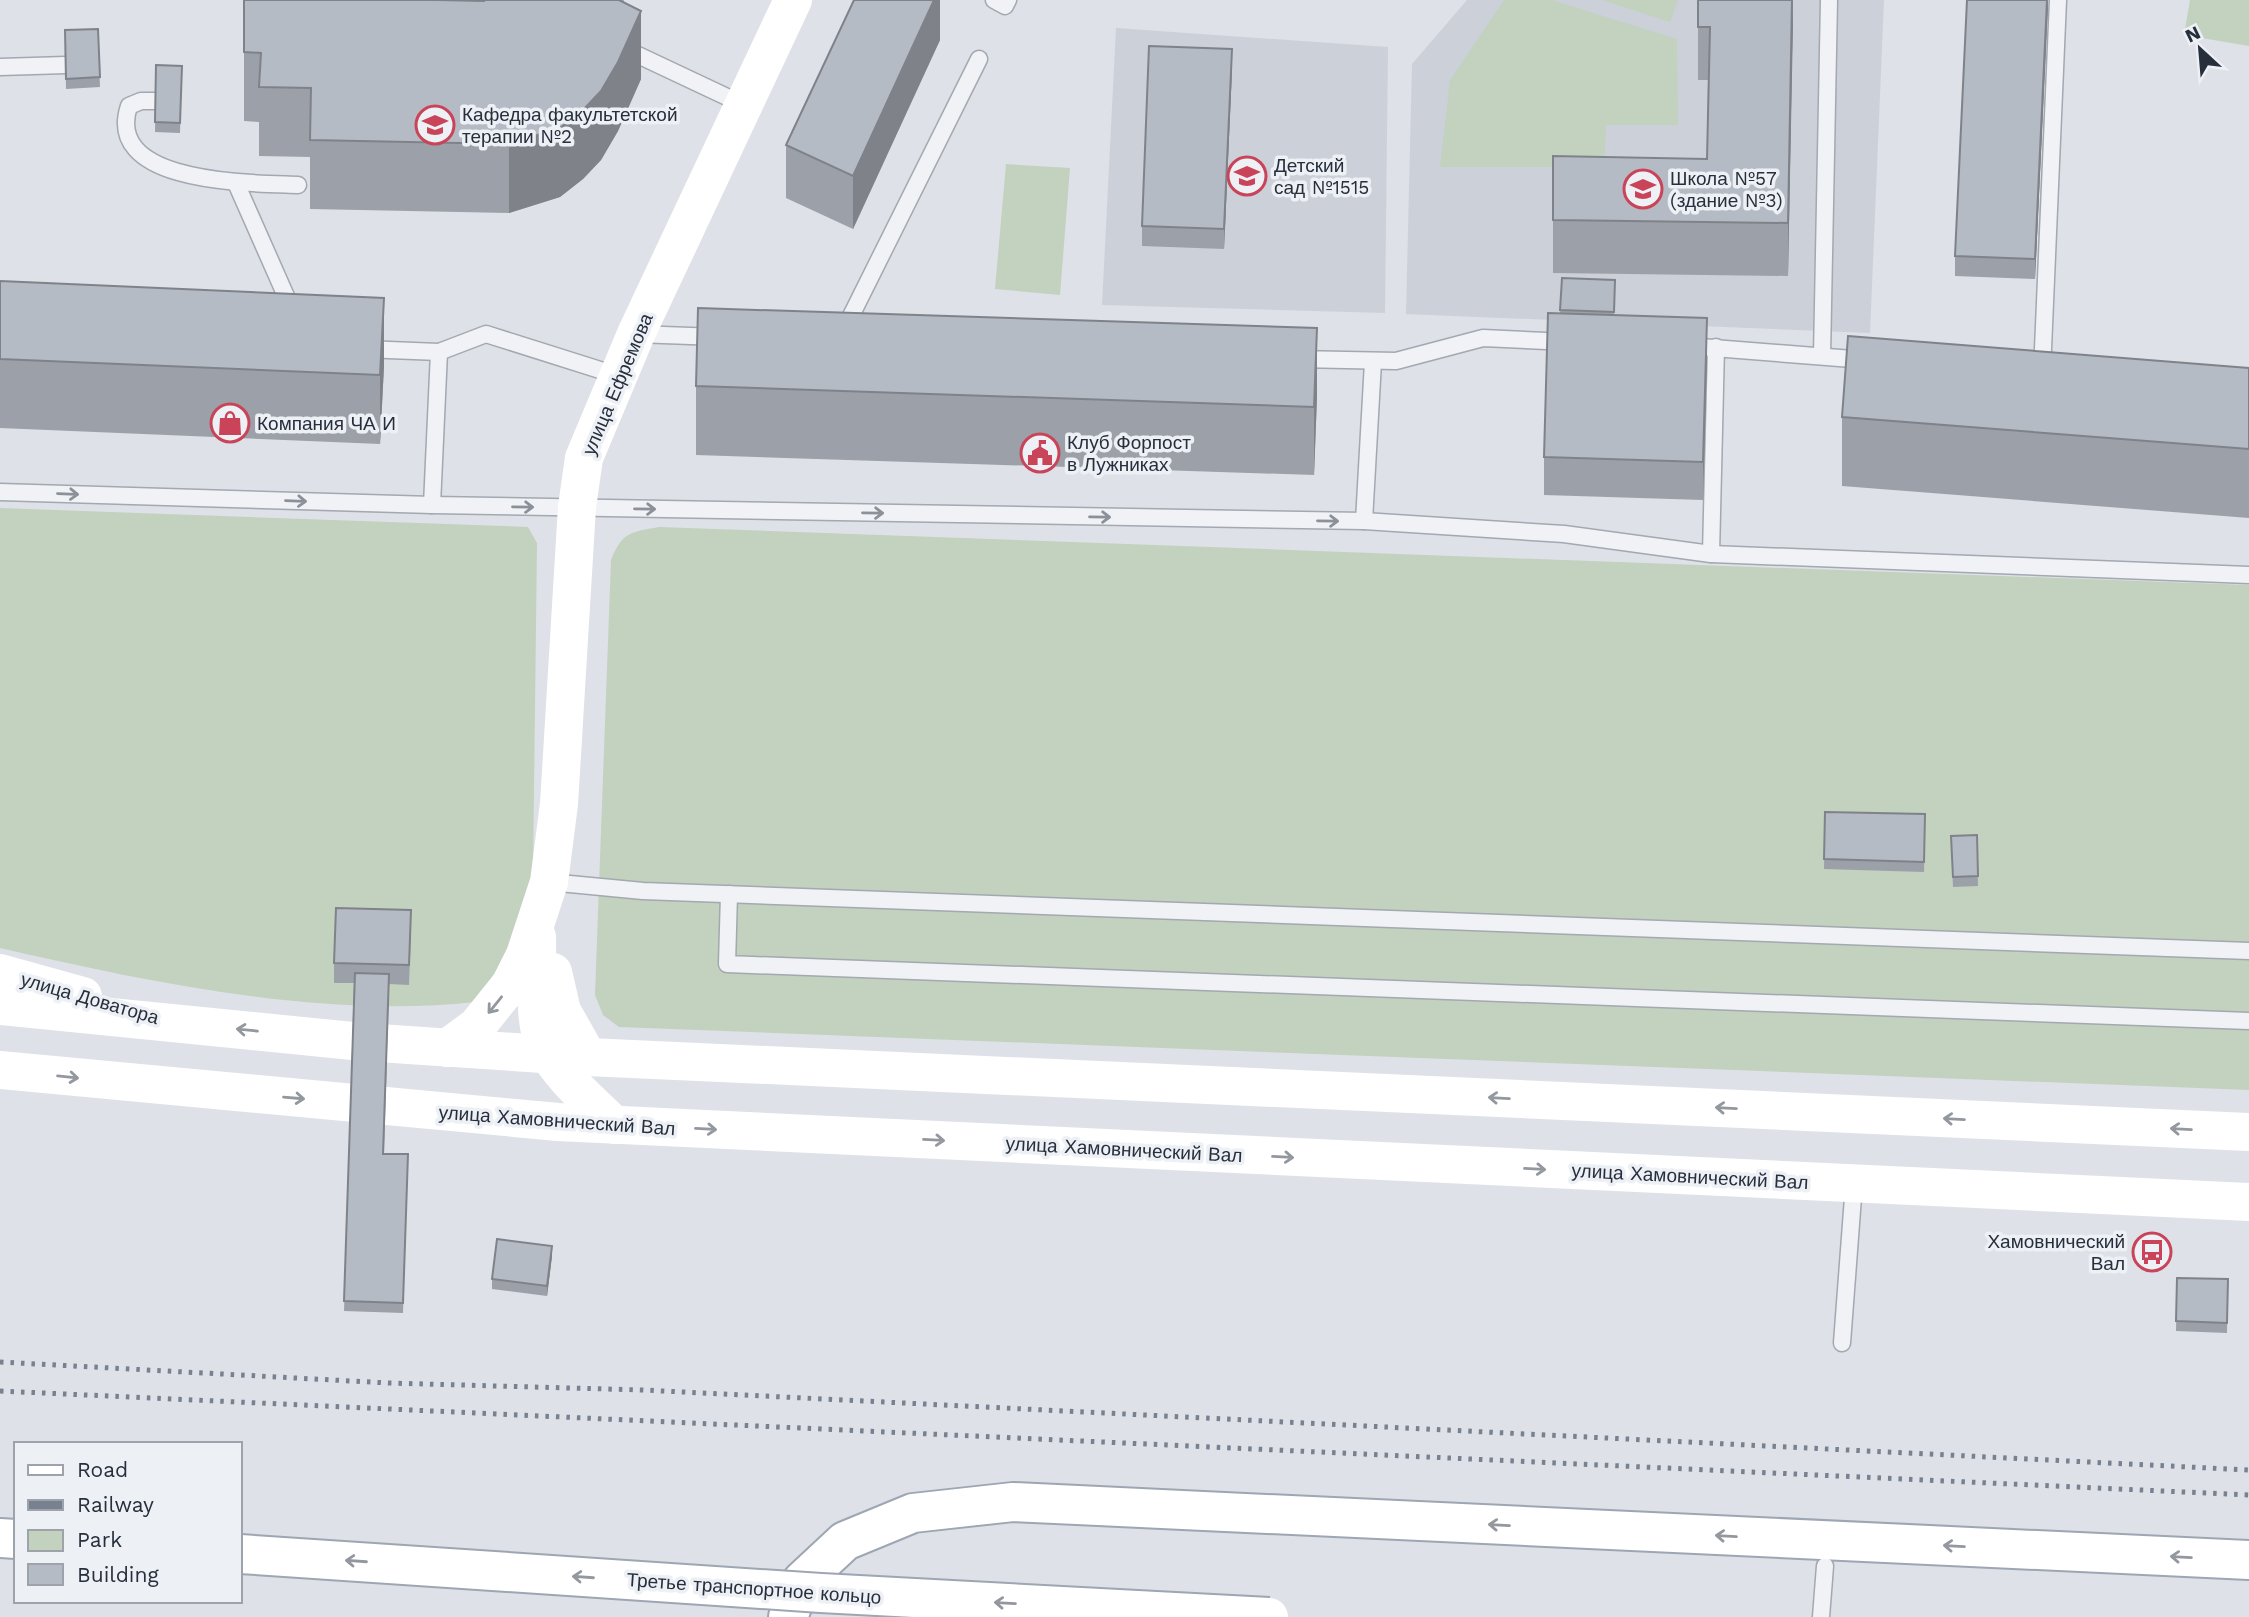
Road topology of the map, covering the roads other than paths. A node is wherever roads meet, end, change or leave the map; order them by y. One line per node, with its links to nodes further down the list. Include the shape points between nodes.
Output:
1 (793, 0): 11 (main road, улица Ефремова)
2 (993, 0): 3 (lane, via 1005,6)
3 (1009, 0)
4 (1829, 0): 23 (lane)
5 (2058, 0): 27 (lane)
6 (604, 39): 11 (lane)
7 (979, 59): 17 (lane, via 839,342)
8 (66, 65): 9 (lane)
9 (0, 66)
10 (156, 101): 12 (lane, via 129,106 125,119 134,148 147,161 188,175)
11 (744, 105): 15 (main road, улица Ефремова)
12 (236, 183): 13 (lane); 14 (lane)
13 (298, 185)
14 (298, 321)
15 (636, 334): 16 (lane); 28 (main road, улица Ефремова)
16 (741, 338)
17 (852, 342)
18 (1587, 342): 26 (lane, via 1483,338 1396,361)
19 (1666, 345): 20 (lane)
20 (1716, 347): 23 (lane); 33 (lane)
21 (349, 348): 22 (lane)
22 (439, 352): 28 (lane, via 486,334); 30 (lane)
23 (1822, 356): 25 (lane)
24 (1280, 358): 26 (lane)
25 (1883, 361)
26 (1373, 362): 32 (lane)
27 (2041, 374)
28 (619, 376): 31 (main road, улица Ефремова, via 584,458)
29 (0, 492): 30 (lane, one-way to 30)
30 (432, 505): 31 (lane, one-way to 31)
31 (577, 507): 32 (lane, one-way to 32); 35 (main road, улица Ефремова, via 559,804)
32 (1364, 522): 33 (lane, via 1564,534)
33 (1711, 554): 34 (lane)
34 (2249, 575)
35 (549, 882): 36 (lane); 37 (main road, улица Ефремова); 45 (main road, улица Ефремова, via 553,981 562,1011)
36 (729, 894): 38 (lane); 41 (lane, via 727,964)
37 (537, 923): 43 (main road, улица Ефремова, one-way to 43, via 510,985 477,1026); 44 (main road, улица Ефремова, via 540,1028)
38 (2249, 951)
39 (0, 973): 42 (main road, улица Доватора)
40 (0, 1006): 42 (main road)
41 (2249, 1021)
42 (179, 1023): 43 (main road, one-way to 42)
43 (447, 1048): 44 (main road)
44 (551, 1055): 45 (main road); 47 (main road, улица Ефремова)
45 (588, 1058): 48 (main road, one-way to 45)
46 (0, 1070): 47 (main road, улица Хамовнический Вал, one-way to 47)
47 (614, 1125): 49 (main road, улица Хамовнический Вал, one-way to 49)
48 (2249, 1132)
49 (1854, 1184): 50 (main road, улица Хамовнический Вал); 51 (lane)
50 (2249, 1202)
51 (1842, 1343)
52 (242, 1554): 56 (main road, Третье транспортное кольцо, one-way to 52, bridge, via 835,1594)
53 (2249, 1560): 55 (main road, one-way to 55, via 1013,1502 913,1513 845,1541 802,1581)
54 (1825, 1566): 57 (lane)
55 (788, 1617)
56 (1269, 1617)
57 (1821, 1617)

